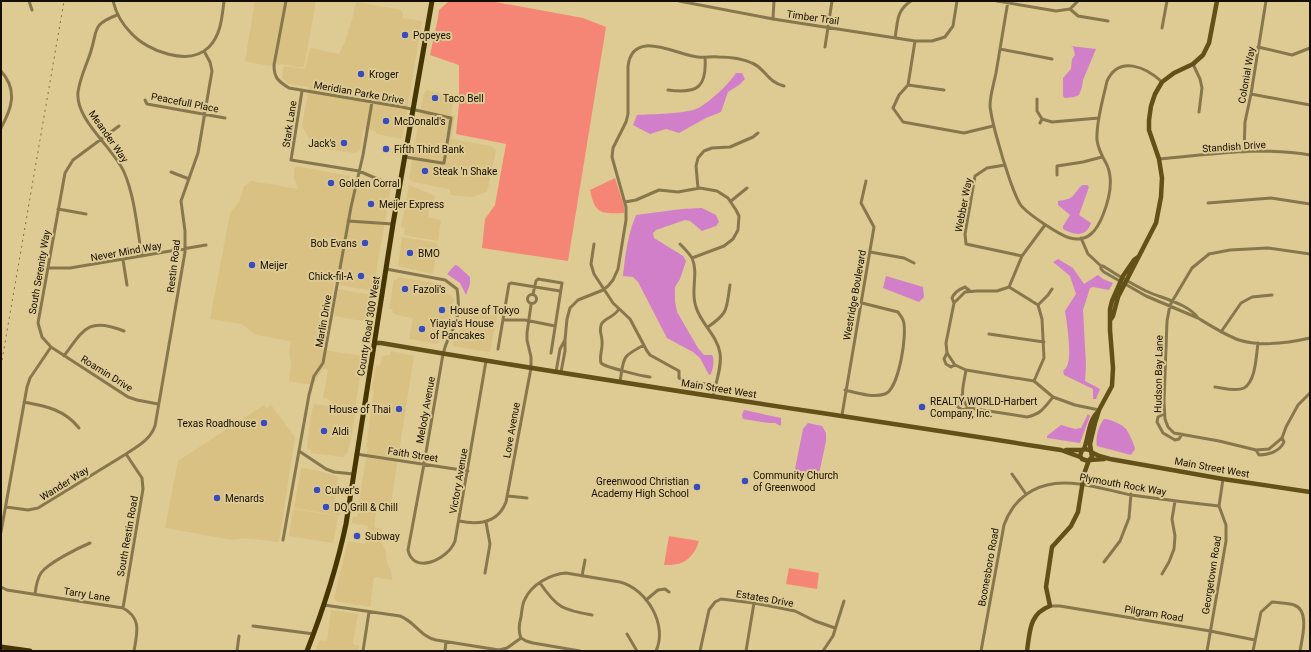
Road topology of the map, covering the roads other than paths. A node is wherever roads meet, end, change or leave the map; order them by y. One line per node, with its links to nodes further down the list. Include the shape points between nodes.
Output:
1 (29, 1): 18 (street)
2 (113, 1): 19 (street)
3 (224, 1): 30 (street, via 217,35)
4 (286, 1): 40 (street, Meridian Parke Drive, via 274,75 288,88)
5 (432, 1): 46 (main road, County Road 300 West)
6 (678, 1): 20 (street, Timber Trail)
7 (774, 1): 20 (street)
8 (832, 1): 22 (street)
9 (958, 1): 25 (street, Timber Trail, via 953,26 945,37 932,41)
10 (997, 1): 16 (street)
11 (1078, 1): 17 (street)
12 (1167, 1): 23 (street)
13 (1217, 1): 33 (main road, via 1209,43 1203,55)
14 (1266, 1): 27 (street, Colonial Way)
15 (911, 2): 24 (street, via 903,7 898,16)
16 (1008, 2): 17 (street, via 1056,11); 29 (street)
17 (1070, 9): 21 (street, via 1078,16)
18 (32, 10)
19 (117, 15): 30 (street, via 131,34 152,48 182,56); 57 (street, Meander Way, via 102,22 97,28 78,93 80,108)
20 (773, 19): 22 (street, Timber Trail)
21 (1108, 21)
22 (828, 28): 24 (street, Timber Trail); 26 (street)
23 (1162, 28)
24 (896, 38): 25 (street, Timber Trail)
25 (915, 41): 36 (street)
26 (825, 47)
27 (1258, 47): 28 (street, via 1292,55); 41 (street, Colonial Way)
28 (1310, 48)
29 (1000, 49): 32 (street); 54 (street, via 990,104)
30 (204, 51): 48 (street, Restin Road, via 212,70)
31 (705, 57): 37 (street, via 724,57 753,63 771,80); 38 (street, via 705,74 699,85 686,92); 73 (street, via 692,57 656,46 644,46 630,55 628,118 612,152 612,162)
32 (1052, 59)
33 (1193, 64): 35 (main road); 47 (street, via 1202,88)
34 (1, 71): 55 (street, via 10,85 12,102)
35 (1162, 82): 50 (street, via 1136,67 1123,66 1114,70 1107,81); 62 (main road, via 1155,94 1148,120)
36 (908, 85): 39 (street); 54 (street, via 899,95 893,108 903,122 964,133)
37 (784, 86)
38 (668, 90)
39 (944, 90)
40 (302, 91): 44 (street, Meridian Parke Drive); 65 (street, Stark Lane, via 291,160)
41 (1251, 94): 45 (street); 58 (street, Colonial Way, via 1245,122)
42 (1037, 99): 51 (street, via 1037,112)
43 (145, 100): 48 (street, Peacefull Place, via 147,104)
44 (372, 102): 46 (street, Meridian Parke Drive); 65 (street, Marlin Drive)
45 (1310, 105)
46 (413, 110): 60 (main road, County Road 300 West); 60 (street, Meridian Parke Drive, via 451,118 445,161 442,164)
47 (1199, 112)
48 (205, 114): 49 (street, Peacefull Place); 67 (street, Restin Road, via 198,153)
49 (225, 118)
50 (1099, 118): 51 (street, via 1052,122); 61 (street, via 1097,141)
51 (1042, 119): 52 (street)
52 (1040, 123)
53 (118, 126): 57 (street, South Serenity Way)
54 (993, 126): 63 (street)
55 (1, 128)
56 (758, 133): 70 (street, via 730,147 704,151 696,166)
57 (101, 139): 76 (street, South Serenity Way, via 73,160 68,167 64,175); 88 (street, Meander Way, via 124,172 131,193)
58 (1244, 152): 59 (street, Standish Drive, via 1289,151); 62 (street, Standish Drive)
59 (1310, 155)
60 (404, 157): 69 (main road, County Road 300 West)
61 (1102, 157): 66 (street, via 1057,166); 81 (street, via 1108,167 1111,184 1109,197 1096,231)
62 (1159, 159): 95 (main road, via 1162,178 1156,223)
63 (1005, 165): 80 (street, via 1021,205); 89 (street, Webber Way, via 987,168 975,176 965,234 966,244)
64 (171, 172): 67 (street)
65 (359, 172): 69 (street); 78 (street, Marlin Drive)
66 (1057, 176)
67 (189, 179): 85 (street, Restin Road, via 181,200)
68 (866, 181): 86 (street, Westridge Boulevard, via 862,203 874,227)
69 (400, 185): 79 (main road, County Road 300 West)
70 (698, 188): 72 (street, via 717,191); 73 (street, via 678,192 659,190)
71 (747, 188): 72 (street)
72 (731, 201): 90 (street, via 739,216 734,239 724,246)
73 (625, 202): 100 (street, via 626,220 618,269 613,280)
74 (1208, 203): 75 (street, via 1271,198)
75 (1310, 204)
76 (58, 209): 77 (street); 93 (street, South Serenity Way)
77 (86, 214)
78 (348, 221): 79 (street); 156 (street, Marlin Drive, via 324,363 314,376 309,393)
79 (393, 224): 94 (main road, County Road 300 West)
80 (1045, 225): 81 (street, via 1071,238); 89 (street)
81 (1081, 238): 95 (street, via 1088,254)
82 (594, 244): 100 (street, via 592,270)
83 (680, 244): 90 (street)
84 (206, 245): 85 (street, Never Mind Way)
85 (185, 248): 88 (street, Never Mind Way); 145 (street, Restin Road)
86 (870, 252): 92 (street, via 904,258); 105 (street, Westridge Boulevard)
87 (1310, 254): 107 (street, via 1268,248 1209,254 1192,268)
88 (142, 256): 91 (street, Never Mind Way)
89 (1022, 256): 99 (street)
90 (692, 258): 113 (street, via 695,276 694,302 698,314)
91 (123, 260): 93 (street, Never Mind Way, via 70,268); 96 (street)
92 (914, 263)
93 (48, 268): 122 (street, South Serenity Way, via 38,325 42,337)
94 (386, 269): 119 (main road, County Road 300 West); 126 (street, Melody Avenue, via 445,280 457,289 459,301 455,326 445,342)
95 (1124, 281): 107 (street, via 1146,296); 147 (main road, via 1110,309 1112,386)
96 (127, 285)
97 (730, 285): 113 (street, via 724,314)
98 (534, 287): 102 (street); 102 (street, via 536,280 556,282 562,283); 110 (street, via 510,284); 111 (street, Love Avenue, via 533,294 529,295 528,303 531,304)
99 (1009, 287): 103 (street, via 997,291); 108 (street)
100 (604, 289): 109 (street); 133 (street, via 578,300 568,314 565,340 560,349)
101 (1052, 289): 108 (street)
102 (560, 291): 112 (street)
103 (970, 291): 106 (street, via 965,292); 106 (street, via 965,286 958,291 952,298)
104 (1272, 295): 115 (street, via 1252,297 1240,303)
105 (862, 303): 139 (street, Westridge Boulevard); 139 (street, via 898,312 903,320 899,370 890,391 884,394 863,394)
106 (954, 303): 125 (street, via 946,343)
107 (1171, 304): 115 (street, via 1192,312); 148 (street, Hudson Bay Lane, via 1167,321)
108 (1038, 305): 118 (street)
109 (619, 309): 121 (street, via 630,319); 131 (street, via 601,325 603,342 600,362 605,367)
110 (503, 320): 111 (street); 123 (street)
111 (528, 321): 112 (street); 130 (street, Love Avenue, via 527,340)
112 (555, 326): 124 (street)
113 (708, 327): 142 (street, via 720,353)
114 (124, 331): 127 (street, via 111,326 91,326 83,331)
115 (1222, 332): 120 (street, via 1240,340)
116 (989, 334): 118 (street)
117 (1310, 338): 120 (street, via 1290,342)
118 (1044, 342): 135 (street, via 1044,358)
119 (375, 343): 126 (main road, Main Street West); 159 (main road, County Road 300 West)
120 (1258, 343): 138 (street, via 1252,379 1243,388 1231,390)
121 (644, 345): 131 (street, via 627,355); 137 (street, via 650,355 679,371 680,380)
122 (51, 347): 127 (street, Roamin Drive); 144 (street, via 29,381)
123 (498, 349)
124 (551, 353)
125 (947, 353): 129 (street); 129 (street, via 944,359 946,364 951,367)
126 (443, 354): 128 (main road, Main Street West); 163 (street, Melody Avenue)
127 (64, 356): 145 (street, Roamin Drive, via 128,397)
128 (486, 361): 130 (main road, Main Street West); 164 (street, Victory Avenue)
129 (955, 365): 132 (street)
130 (531, 368): 133 (main road, Main Street West); 173 (street, Love Avenue)
131 (622, 370): 134 (street); 136 (street)
132 (966, 370): 135 (street); 141 (street)
133 (559, 372): 136 (main road, Main Street West)
134 (650, 377)
135 (1034, 381): 143 (street)
136 (620, 382): 142 (main road, Main Street West)
137 (707, 384)
138 (1215, 387)
139 (845, 390): 149 (street, Westridge Boulevard)
140 (1310, 393): 152 (street, via 1298,405)
141 (962, 395): 146 (street, via 964,404); 146 (street, via 956,402 957,406 962,410)
142 (713, 396): 149 (main road, Main Street West)
143 (1054, 397): 146 (street, via 1040,412 1027,417); 147 (street)
144 (24, 402): 150 (street, via 56,410); 177 (street)
145 (158, 404): 158 (street, Restin Road, via 151,435)
146 (969, 408)
147 (1100, 410): 154 (main road, via 1091,422); 157 (main road, via 1092,437)
148 (1164, 414): 151 (street, Hudson Bay Lane, via 1168,427 1174,433); 151 (street, via 1158,417 1157,422 1163,433 1175,440)
149 (842, 415): 153 (main road, Main Street West)
150 (80, 428)
151 (1182, 434): 155 (street)
152 (1282, 438): 155 (street, via 1269,449); 155 (street, via 1283,444 1274,452 1259,455)
153 (1061, 450): 154 (main road, Main Street West); 160 (main road, Main Street West)
154 (1083, 450): 157 (main road, Main Street West); 160 (main road)
155 (1256, 450)
156 (299, 451): 165 (street, via 326,469); 181 (street, Marlin Drive)
157 (1091, 451): 161 (main road, Main Street West); 162 (main road)
158 (126, 454): 177 (street, Wander Way, via 38,508 28,510); 198 (street, South Restin Road, via 142,478 143,489)
159 (356, 454): 163 (street, Faith Street); 165 (main road, County Road 300 West)
160 (1082, 459): 162 (main road, Main Street West); 167 (main road)
161 (1110, 459): 162 (main road, Main Street West); 168 (main road, Main Street West)
162 (1090, 460): 167 (main road)
163 (424, 464): 164 (street, Faith Street); 183 (street, Melody Avenue)
164 (468, 471): 178 (street, Victory Avenue)
165 (353, 474): 196 (main road, County Road 300 West, via 343,535)
166 (1012, 474): 171 (street)
167 (1084, 474): 169 (main road)
168 (1223, 478): 170 (main road, Main Street West); 176 (street, Georgetown Road)
169 (1082, 485): 171 (street, Plymouth Rock Way, via 1047,484); 172 (street, Plymouth Rock Way); 197 (main road, via 1078,512 1071,526 1052,547 1046,587)
170 (1310, 492)
171 (1026, 494): 224 (street, Boonesboro Road, via 1013,507 1004,525)
172 (1131, 494): 175 (street, Plymouth Rock Way); 185 (street, via 1128,518 1120,542)
173 (508, 496): 174 (street); 179 (street, Love Avenue, via 501,511)
174 (527, 498)
175 (1175, 501): 176 (street, Plymouth Rock Way); 187 (street, via 1172,519 1174,549 1170,562)
176 (1219, 506): 203 (street, Georgetown Road, via 1226,525 1226,541)
177 (6, 507): 180 (street)
178 (459, 521): 179 (street, via 472,524); 183 (street, Victory Avenue, via 453,545 440,558 428,562 416,561 409,557)
179 (486, 522): 186 (street, via 490,544)
180 (1, 532)
181 (283, 540)
182 (90, 543): 192 (street, via 79,547 44,570 38,579)
183 (408, 550)
184 (585, 560): 188 (street)
185 (1104, 562)
186 (485, 573)
187 (1162, 574)
188 (582, 576): 189 (street, via 558,574); 193 (street, via 627,584)
189 (540, 584): 200 (street, via 563,608); 207 (street, via 529,592 524,601 519,630)
190 (1, 586): 192 (street, Tarry Lane, via 7,590)
191 (669, 592): 193 (street, via 665,589 658,590)
192 (35, 594): 198 (street, Tarry Lane)
193 (646, 600): 220 (street, via 654,611 659,625 660,639)
194 (844, 602): 202 (street)
195 (754, 603): 202 (street, Estates Drive, via 795,611); 221 (street, Estates Drive, via 723,599 713,603 708,612); 222 (street)
196 (324, 605): 199 (street); 204 (main road, County Road 300 West)
197 (1050, 606): 203 (street, Pilgram Road); 225 (main road, via 1040,611 1034,619)
198 (123, 608): 213 (street, Tarry Lane, via 131,613 136,623)
199 (369, 612): 209 (street, via 408,619 428,637); 216 (street)
200 (592, 615)
201 (253, 626): 204 (street)
202 (835, 628): 223 (street)
203 (1210, 631): 208 (street, Pilgram Road); 226 (street, Georgetown Road)
204 (314, 634): 215 (main road, County Road 300 West)
205 (626, 634): 219 (street)
206 (239, 636): 214 (street)
207 (522, 638): 209 (street, via 499,650); 218 (street, via 533,643)
208 (1255, 640): 227 (street); 228 (street, via 1261,612 1272,602 1295,605 1302,611 1304,626)
209 (446, 642): 217 (street)
210 (2, 648): 211 (main road)
211 (9, 649): 212 (main road)
212 (30, 651)
213 (134, 651)
214 (237, 651)
215 (307, 651)
216 (363, 651)
217 (445, 651)
218 (580, 651)
219 (637, 651)
220 (656, 651)
221 (700, 651)
222 (746, 651)
223 (823, 651)
224 (981, 651)
225 (1027, 651)
226 (1207, 651)
227 (1253, 651)
228 (1300, 651)

